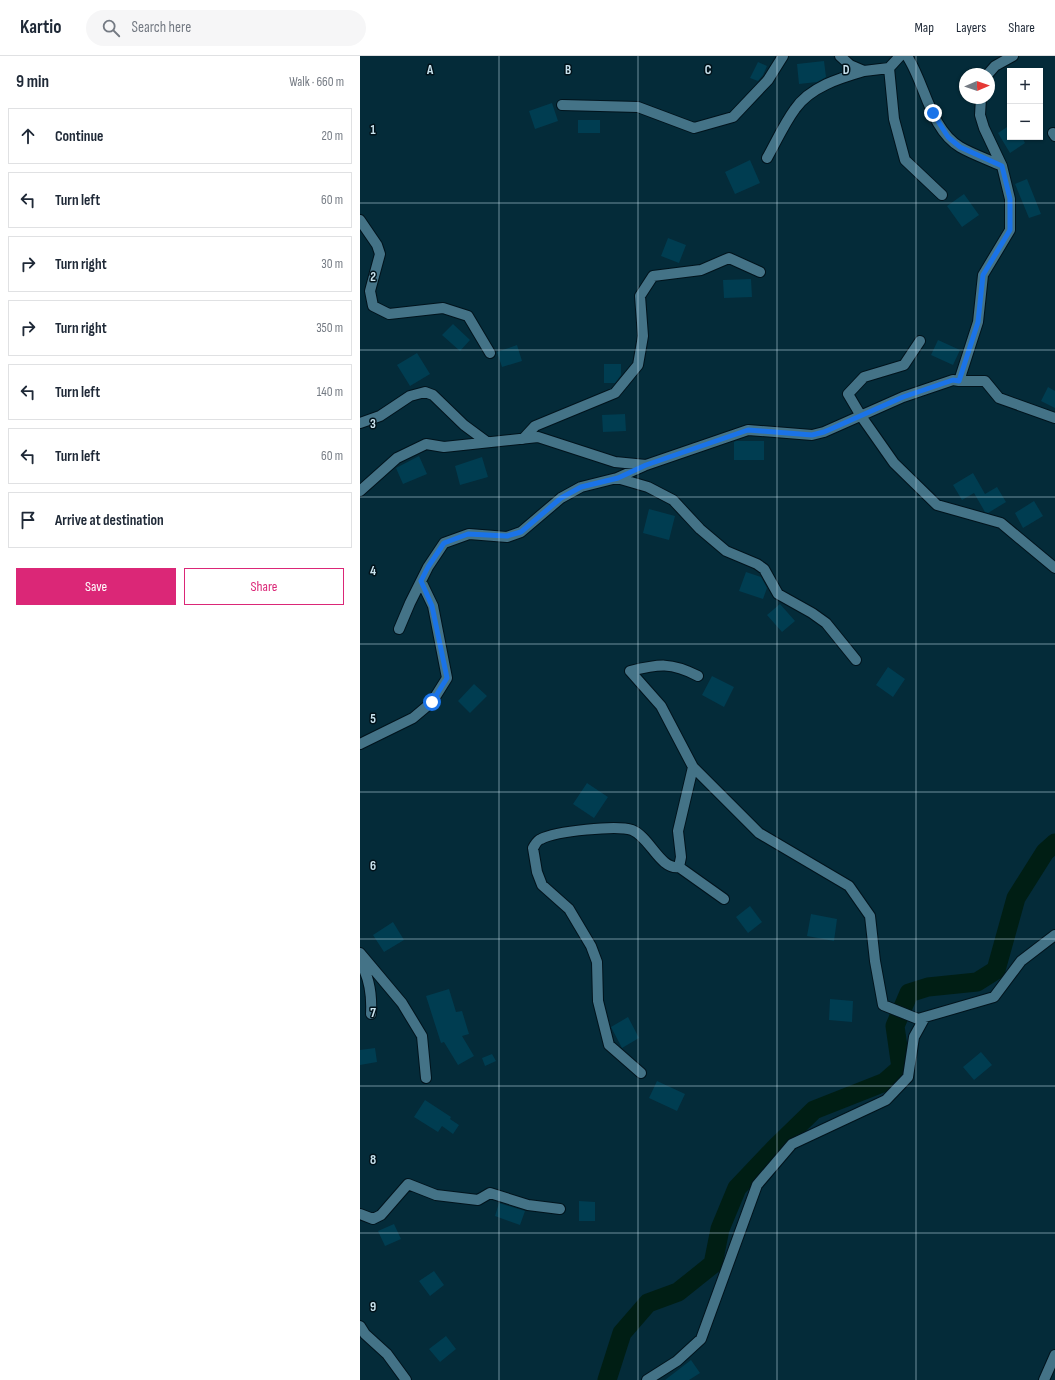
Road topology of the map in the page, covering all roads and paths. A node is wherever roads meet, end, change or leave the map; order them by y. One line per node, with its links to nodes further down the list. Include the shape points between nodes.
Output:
1 (783, 56): 10 (street, via 768,80 733,117 694,128 638,107)
2 (840, 56): 8 (street, via 850,65)
3 (900, 56): 6 (street)
4 (907, 56): 12 (street, via 933,113 948,137 960,147)
5 (1012, 56): 7 (street)
6 (889, 68): 8 (street); 13 (street, via 894,120 905,160)
7 (993, 68)
8 (864, 71): 11 (street, via 839,78 815,90 795,108)
9 (981, 104): 12 (street, via 980,115 984,128)
10 (562, 105)
11 (767, 158)
12 (1002, 166): 18 (street, via 1010,199 1010,230 983,275 978,322)
13 (942, 195)
14 (360, 220): 17 (street, via 377,244 380,254 370,291 373,306 389,314 443,308 468,316)
15 (760, 272): 22 (street, via 729,258 701,270 653,276 640,296 643,336 638,365 615,393 535,426)
16 (920, 341): 19 (street, via 904,365 864,377 848,394)
17 (490, 353)
18 (959, 381): 19 (street, via 953,380 903,397); 20 (street, via 985,381 999,398)
19 (861, 416): 24 (street, via 812,435 748,430); 27 (street, via 894,463 937,505 1001,523)
20 (1055, 418)
21 (360, 423): 23 (street, via 380,416 410,396 424,392 433,395 464,425)
22 (523, 438): 23 (street); 24 (street, via 538,437 615,462)
23 (487, 442): 26 (street, via 444,446 426,444 397,458)
24 (646, 465): 25 (street)
25 (618, 478): 28 (street, via 581,487 561,498 521,532 507,536 468,534 444,543); 30 (street, via 648,487 673,500 700,529 726,551 764,569 778,594 826,624)
26 (360, 491)
27 (1055, 568)
28 (421, 581): 29 (street); 32 (street, via 432,606 447,678 432,702 413,718)
29 (399, 629)
30 (856, 660)
31 (698, 676): 33 (street, via 682,668 657,664 630,671 661,706)
32 (360, 744)
33 (693, 767): 34 (street, via 678,831 682,857); 40 (street, via 759,833 849,886 870,916 883,1005)
34 (679, 867): 35 (street); 41 (street, via 667,865 647,841 632,830 605,828 559,832 539,839 533,848 542,885 569,909 591,946 597,962 598,1001 609,1044)
35 (724, 899)
36 (1055, 935): 40 (street, via 1021,961 994,997)
37 (360, 953): 42 (street, via 402,1003 422,1036)
38 (360, 962): 39 (street, via 366,972 372,998)
39 (371, 1014)
40 (921, 1018): 48 (street, via 914,1037 908,1077 886,1100 792,1144 757,1185 701,1339 677,1361)
41 (641, 1073)
42 (426, 1078)
43 (560, 1209): 44 (street, via 528,1205 490,1193 478,1200 436,1195 408,1184 382,1215 373,1219)
44 (360, 1214)
45 (360, 1326): 47 (street, via 387,1354)
46 (1055, 1355): 49 (street)
47 (406, 1380)
48 (647, 1380)
49 (1044, 1380)

